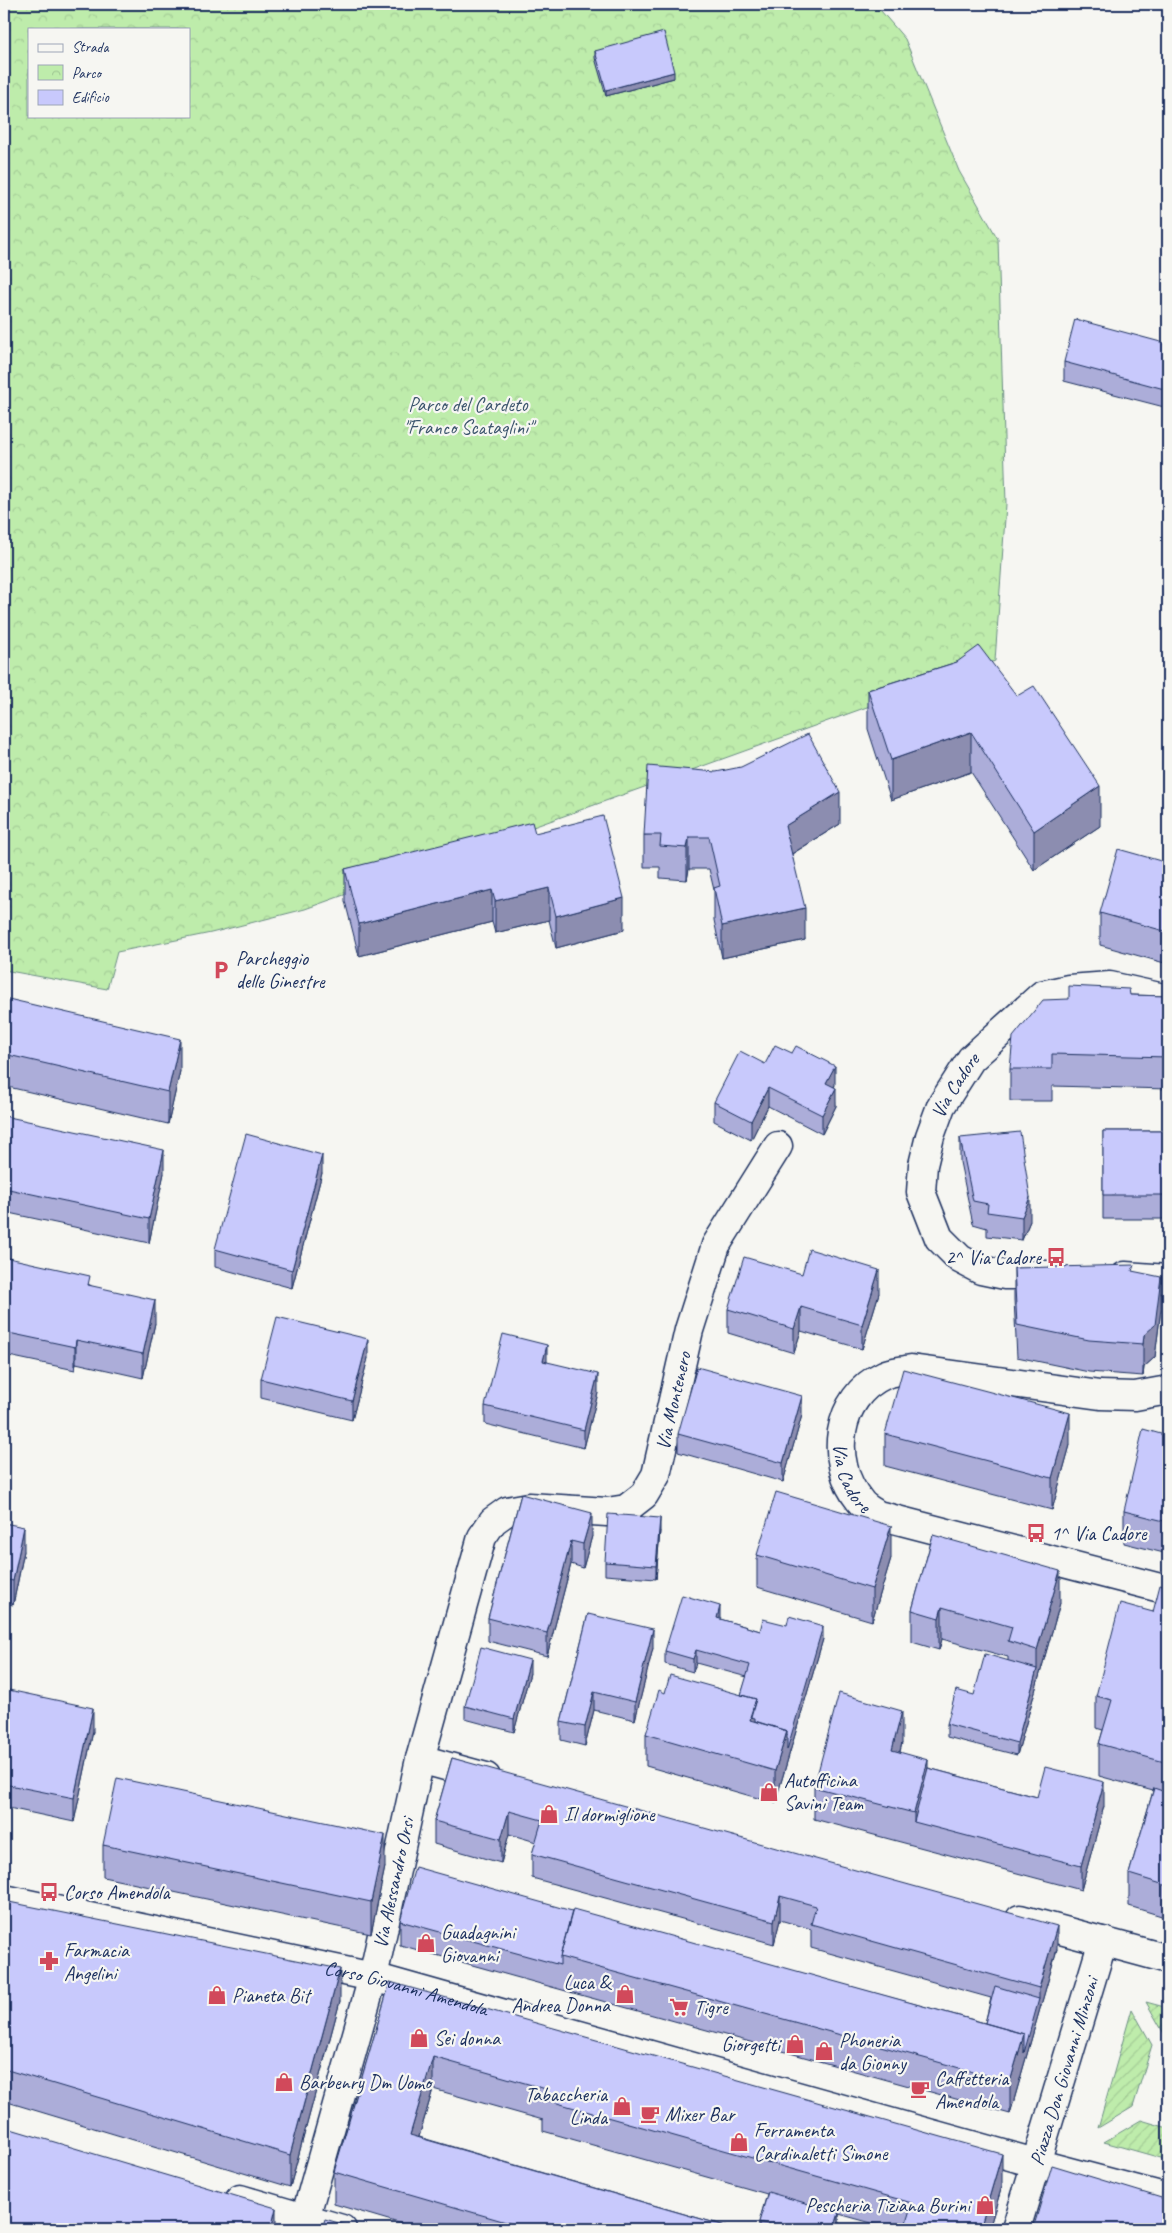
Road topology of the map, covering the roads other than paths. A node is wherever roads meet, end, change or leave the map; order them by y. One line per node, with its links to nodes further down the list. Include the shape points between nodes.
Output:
1 (1168, 999): 3 (street, Via Cadore, via 1110,986 1069,989 1042,996 972,1059 942,1106 930,1136 921,1192 939,1238 960,1259 981,1270 1005,1275)
2 (778, 1146): 7 (street, Via Montenero, via 716,1245 689,1330 656,1475 644,1495 626,1509 607,1512 530,1508 507,1511 493,1521)
3 (1073, 1275)
4 (1101, 1275): 5 (street)
5 (1168, 1279)
6 (1168, 1390): 8 (street, Via Cadore, via 1135,1396 1100,1395 911,1369 885,1375 861,1392 849,1408 842,1430 841,1453 846,1478 860,1502 878,1515)
7 (482, 1537): 9 (street, Via Alessandro Orsi)
8 (1168, 1590)
9 (420, 1759): 10 (street); 15 (street, Via Alessandro Orsi)
10 (506, 1782)
11 (4, 1899): 15 (street, Corso Giovanni Amendola)
12 (997, 1913): 13 (street)
13 (1103, 1941): 14 (street); 16 (street, Piazza Don Giovanni Minzoni)
14 (1168, 1959)
15 (373, 1977): 16 (street, Corso Giovanni Amendola); 19 (street, Via Alessandro Orsi)
16 (1035, 2163): 18 (street, Piazza Don Giovanni Minzoni); 21 (street)
17 (220, 2193): 19 (street)
18 (1168, 2198)
19 (303, 2224): 20 (street)
20 (342, 2229)
21 (1016, 2229)

